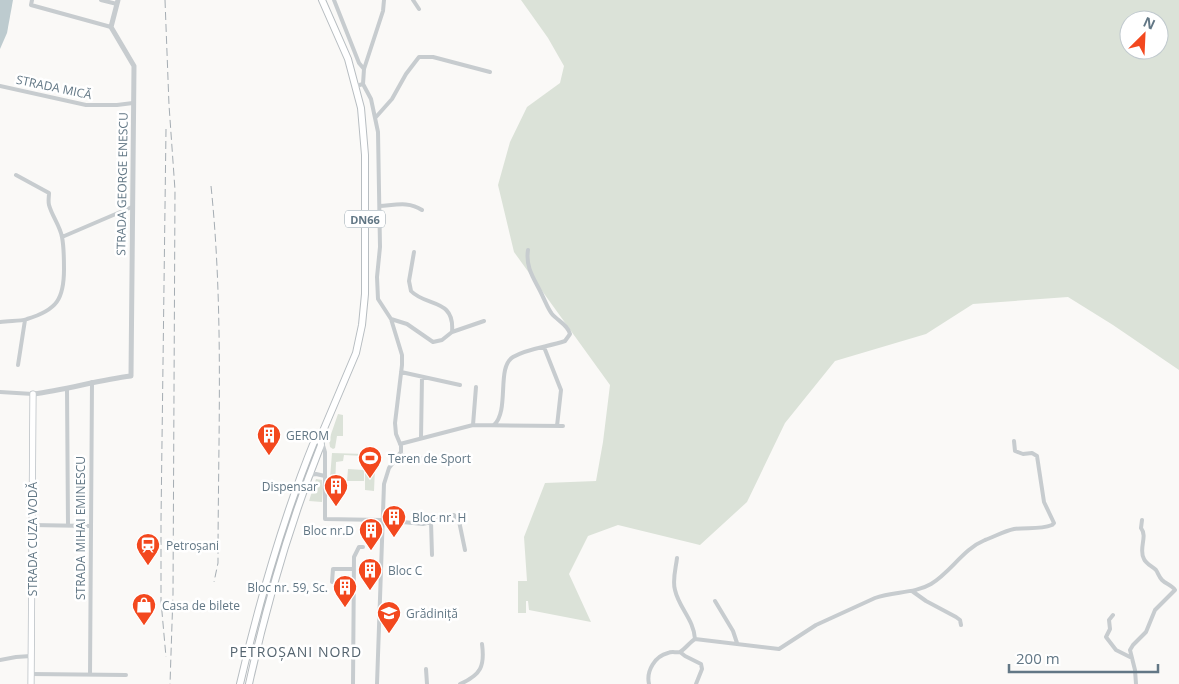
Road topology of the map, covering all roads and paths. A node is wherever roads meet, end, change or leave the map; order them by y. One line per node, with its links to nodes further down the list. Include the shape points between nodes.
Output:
1 (32, 0): 9 (street, via 30,5)
2 (101, 0): 7 (street)
3 (322, 0): 12 (main road, DN66)
4 (334, 0): 10 (street)
5 (384, 0): 10 (street)
6 (414, 0): 8 (street)
7 (117, 2): 9 (street)
8 (419, 9)
9 (111, 27): 14 (street, STRADA GEORGE ENESCU, via 134,66)
10 (364, 70): 12 (street)
11 (490, 72): 15 (street, via 433,57 419,57 392,99)
12 (360, 85): 15 (street, via 371,100); 42 (main road, DN66, via 365,149 363,314 356,354)
13 (0, 86): 14 (street, STRADA MICĂ, via 86,105)
14 (134, 103): 17 (street, STRADA GEORGE ENESCU)
15 (376, 117): 18 (street)
16 (16, 176): 20 (street, via 49,193 50,206)
17 (132, 206): 20 (street); 32 (street, STRADA GEORGE ENESCU, via 131,376)
18 (380, 206): 19 (street, via 409,204); 23 (street, via 376,291 381,306)
19 (422, 210)
20 (62, 237): 24 (street, via 64,279 59,300 46,311)
21 (528, 250): 28 (street, via 529,268 548,309 569,331 568,338)
22 (414, 252): 27 (street, via 409,281 411,291 444,308 452,320)
23 (391, 319): 27 (street, via 407,324 433,342); 30 (street, via 401,350)
24 (25, 320): 26 (street); 29 (street)
25 (484, 321): 27 (street)
26 (0, 322)
27 (452, 332)
28 (544, 346): 39 (street, via 509,360 500,416); 40 (street, via 561,390)
29 (18, 365)
30 (401, 372): 31 (street); 45 (street, via 395,423)
31 (422, 377): 33 (street); 43 (street)
32 (92, 382): 35 (street); 55 (street, STRADA MIHAI EMINESCU)
33 (460, 385)
34 (476, 387): 38 (street)
35 (67, 388): 37 (street); 54 (street)
36 (0, 392): 37 (street)
37 (33, 394): 53 (main road, STRADA CUZA VODĂ)
38 (473, 425): 39 (street); 43 (street)
39 (494, 425): 40 (street)
40 (557, 426): 41 (street)
41 (563, 426)
42 (320, 438): 48 (main road, DN66, via 321,445); 49 (street, via 325,446); 67 (main road, DN66, via 314,442 297,485)
43 (421, 438): 45 (street)
44 (1014, 440): 63 (street, via 1014,451 1032,452 1037,456 1044,502 1054,523 1037,529 1011,530 977,544 934,583)
45 (400, 444): 46 (street)
46 (400, 455): 47 (street); 50 (street, via 392,462 385,479)
47 (440, 460)
48 (309, 475): 49 (street); 68 (main road, DN66, via 283,550)
49 (325, 476): 50 (street, via 325,519)
50 (382, 520): 52 (street); 84 (street)
51 (1142, 520): 62 (street, via 1144,560 1163,581)
52 (431, 522): 57 (street, via 438,516 454,515 459,522); 58 (street)
53 (32, 525): 54 (street); 73 (main road, STRADA CUZA VODĂ)
54 (68, 525): 55 (street)
55 (90, 526): 78 (street, STRADA MIHAI EMINESCU)
56 (364, 547): 60 (street, via 359,548 354,557)
57 (465, 550)
58 (432, 555)
59 (677, 558): 69 (street, via 675,591 688,614)
60 (354, 569): 61 (street, via 333,569); 83 (street)
61 (332, 582)
62 (1177, 590): 74 (street, via 1155,610 1146,632 1131,647)
63 (912, 591): 66 (street, via 956,617); 70 (street, via 875,598 811,627 780,649)
64 (715, 601): 70 (street)
65 (1113, 615): 74 (street, via 1108,620 1110,630 1106,637 1116,650)
66 (961, 624)
67 (252, 631): 68 (main road); 81 (main road, DN66)
68 (260, 633): 82 (main road, DN66)
69 (695, 639): 70 (street); 72 (street)
70 (737, 643)
71 (482, 644): 86 (street, via 482,666 471,679)
72 (680, 652): 87 (street, via 660,656 648,675); 88 (street, via 701,664)
73 (32, 656): 75 (street); 77 (main road, STRADA CUZA VODĂ)
74 (1132, 658): 89 (street)
75 (0, 660)
76 (426, 669): 85 (street)
77 (31, 674): 78 (street); 80 (main road, STRADA CUZA VODĂ)
78 (90, 675): 79 (street)
79 (126, 675)
80 (31, 684)
81 (240, 684)
82 (249, 684)
83 (352, 684)
84 (377, 684)
85 (428, 684)
86 (460, 684)
87 (649, 684)
88 (696, 684)
89 (1136, 684)

